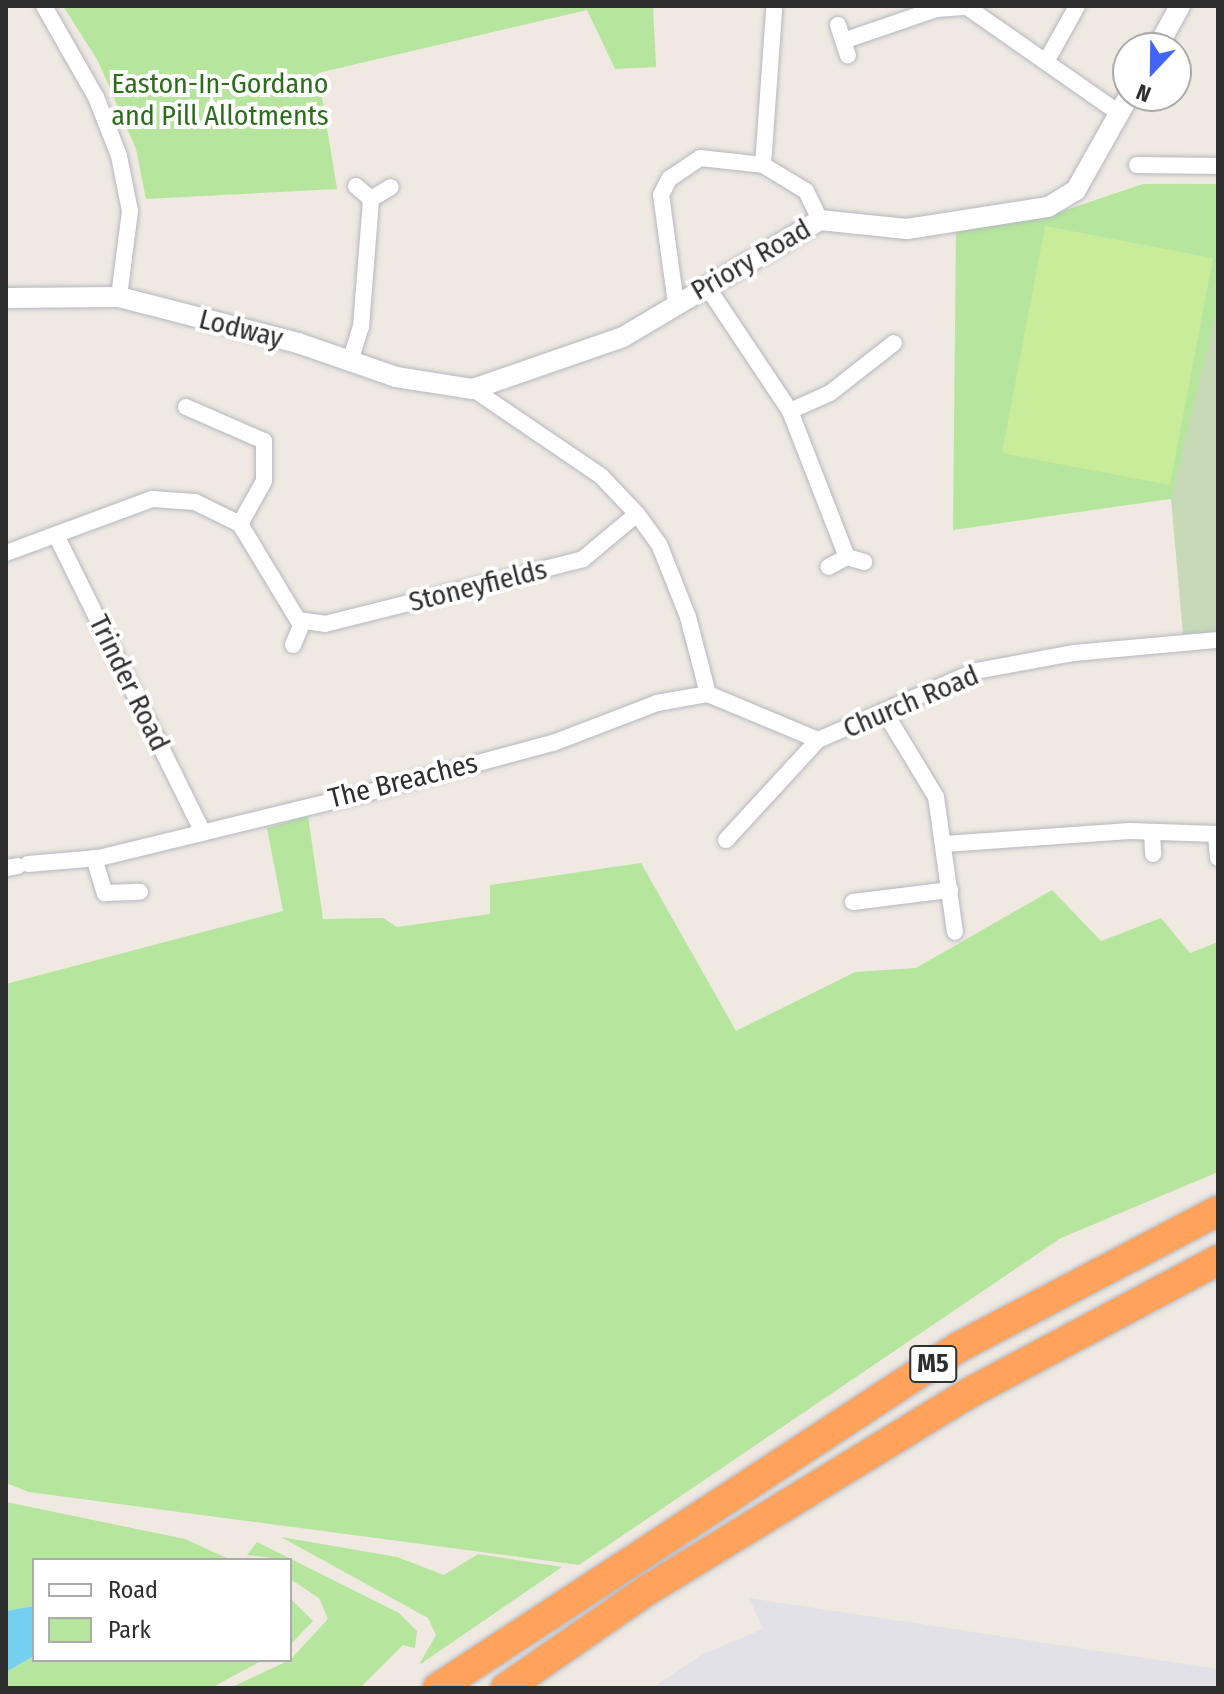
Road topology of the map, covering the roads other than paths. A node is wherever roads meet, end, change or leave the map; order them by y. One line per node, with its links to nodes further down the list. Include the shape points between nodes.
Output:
1 (44, 6): 18 (street, via 96,97 119,156 130,211)
2 (1077, 6): 7 (street)
3 (1180, 6): 5 (street)
4 (774, 10): 10 (street)
5 (1166, 32)
6 (844, 40): 7 (street, via 936,9 967,7)
7 (1047, 60): 8 (street)
8 (1112, 97)
9 (1120, 112): 16 (street, Priory Road, via 1076,190 1031,213 907,229)
10 (763, 165): 16 (street, via 806,191); 20 (street, via 700,158 669,179 659,218)
11 (1137, 165): 12 (street)
12 (1218, 166)
13 (356, 186): 15 (street)
14 (391, 187): 15 (street)
15 (371, 199): 22 (street, via 361,327)
16 (820, 220): 17 (street, Priory Road)
17 (706, 285): 20 (street, Priory Road); 25 (street)
18 (119, 297): 19 (street, Lodway); 22 (street, Lodway)
19 (6, 298)
20 (676, 304): 23 (street, Priory Road, via 592,351)
21 (890, 354): 25 (street, via 830,393)
22 (350, 362): 23 (street, Lodway, via 427,385)
23 (473, 389): 26 (street, via 601,476)
24 (186, 407): 27 (street, via 264,441 264,481)
25 (790, 411): 30 (street, via 855,560)
26 (637, 514): 31 (street, Stoneyfields, via 583,559 325,624); 34 (street, via 659,544 688,617)
27 (240, 524): 28 (street, via 195,502 152,499); 31 (street, via 288,610)
28 (56, 535): 29 (street); 37 (street, Trinder Road)
29 (6, 553)
30 (828, 567)
31 (303, 622): 33 (street)
32 (1218, 640): 35 (street, Church Road, via 1089,651 976,671)
33 (293, 645)
34 (708, 694): 36 (street, Church Road); 37 (street, The Breaches, via 657,703 553,743)
35 (884, 711): 36 (street, Church Road); 41 (street, via 929,777)
36 (818, 740): 40 (street)
37 (202, 830): 43 (street, The Breaches)
38 (1152, 832): 39 (street); 41 (street); 42 (street)
39 (1217, 834): 44 (street)
40 (726, 840)
41 (945, 844): 46 (street)
42 (1153, 854)
43 (94, 858): 45 (street, The Breaches); 47 (street, via 105,893)
44 (1218, 858)
45 (17, 866)
46 (950, 890): 48 (street); 49 (street)
47 (140, 892)
48 (853, 902)
49 (955, 932)
50 (1218, 1211): 52 (highway, M5, via 959,1347)
51 (1218, 1260): 53 (highway, M5, via 971,1392 646,1591)
52 (438, 1688)
53 (506, 1688)

